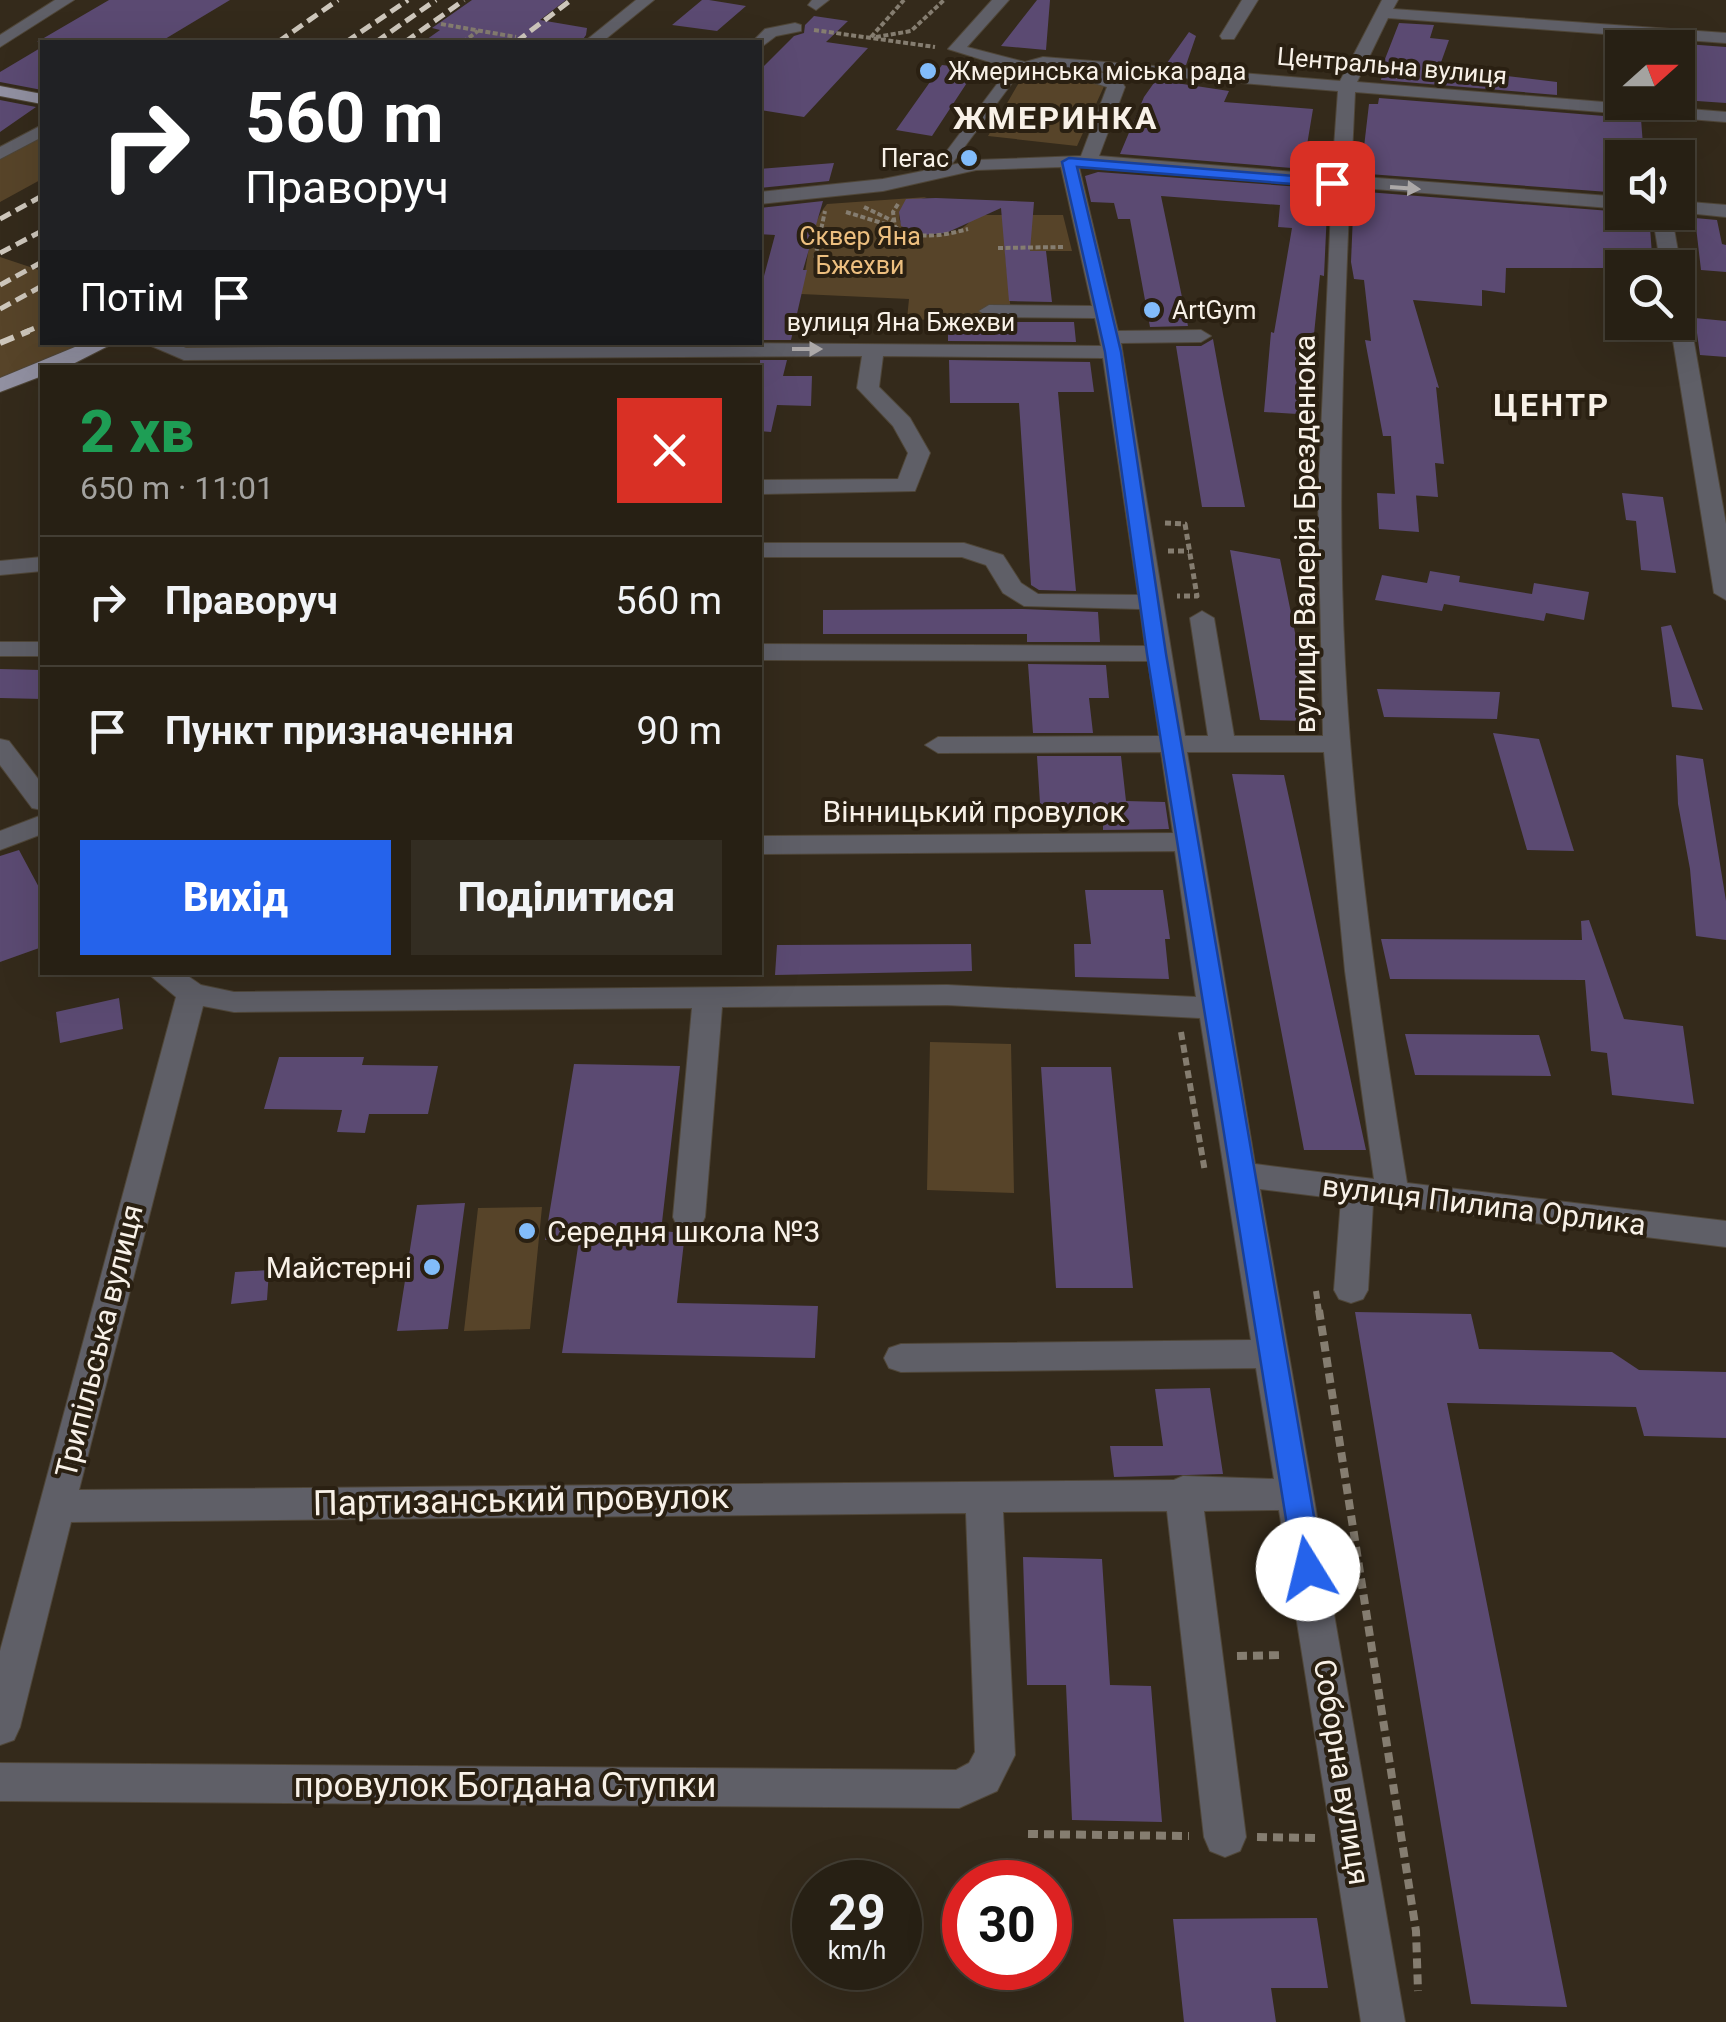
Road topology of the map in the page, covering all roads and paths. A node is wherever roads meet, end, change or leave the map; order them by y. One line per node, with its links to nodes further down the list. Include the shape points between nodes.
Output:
1 (66, 0): 21 (street)
2 (646, 0): 18 (street)
3 (668, 0): 19 (street)
4 (904, 0): 15 (path)
5 (944, 0): 12 (path)
6 (1000, 0): 23 (street)
7 (1250, 0): 13 (street)
8 (1386, 6): 16 (street); 25 (street, вулиця Валерія Брезденюка)
9 (441, 24): 11 (path)
10 (795, 28): 15 (path); 20 (street)
11 (479, 30): 14 (path); 17 (path)
12 (911, 31): 15 (path); 22 (path)
13 (1228, 36)
14 (516, 37)
15 (870, 38): 22 (path)
16 (1726, 38)
17 (466, 40)
18 (595, 40)
19 (618, 40)
20 (762, 40)
21 (0, 42)
22 (927, 46): 23 (path)
23 (956, 49): 24 (street)
24 (1020, 68): 25 (street, Центральна вулиця, via 1043,62); 30 (street); 33 (street, via 1112,80 1116,87)
25 (1347, 88): 28 (street, Центральна вулиця); 35 (street, вулиця Валерія Брезденюка)
26 (0, 91): 27 (main road)
27 (40, 99)
28 (1726, 118)
29 (40, 131): 31 (street)
30 (963, 142): 32 (street); 34 (street)
31 (0, 154)
32 (1021, 162): 33 (street); 34 (street)
33 (1078, 162): 35 (street); 48 (street, Соборна вулиця)
34 (925, 174): 36 (street)
35 (1341, 184): 39 (street, one-way to 39); 75 (street, вулиця Валерія Брезденюка, via 1330,558)
36 (762, 198)
37 (902, 199): 42 (path)
38 (859, 203): 42 (path)
39 (1605, 203)
40 (1695, 208): 41 (street)
41 (1726, 211)
42 (894, 224): 43 (path, via 926,237); 46 (path, via 827,204)
43 (968, 229)
44 (1071, 246): 45 (path)
45 (998, 248)
46 (815, 258)
47 (990, 311): 48 (street)
48 (1109, 334): 49 (street); 54 (street, вулиця Яна Бжехви); 69 (street, Соборна вулиця)
49 (1201, 336)
50 (1683, 340): 68 (street)
51 (99, 345): 56 (main road)
52 (160, 345): 55 (street, вулиця Яна Бжехви)
53 (428, 347): 54 (street, вулиця Яна Бжехви, one-way to 54); 55 (street, вулиця Яна Бжехви)
54 (872, 350): 59 (street, via 868,388 902,423 919,453 907,486)
55 (218, 361)
56 (51, 365)
57 (40, 370): 58 (main road)
58 (0, 386)
59 (762, 487)
60 (1164, 524): 63 (path, via 1185,524)
61 (762, 550): 69 (street, via 964,550 995,560 1012,588 1033,602)
62 (1168, 551): 63 (path)
63 (1189, 551): 66 (path)
64 (40, 564): 67 (street)
65 (1180, 564): 66 (path)
66 (1191, 564): 69 (path, via 1196,596)
67 (0, 568)
68 (1726, 593)
69 (1162, 599): 74 (street, Соборна вулиця)
70 (1202, 618): 78 (street)
71 (0, 649): 72 (street)
72 (40, 649)
73 (762, 652): 74 (street)
74 (1156, 654): 77 (street, Соборна вулиця)
75 (1337, 744): 78 (street); 91 (street, вулиця Валерія Брезденюка, via 1364,1015)
76 (938, 745): 77 (street)
77 (1172, 746): 78 (street); 83 (street, Соборна вулиця)
78 (1223, 746)
79 (0, 747): 80 (street)
80 (40, 799)
81 (40, 825): 82 (street)
82 (0, 841)
83 (1188, 842): 84 (street, Вінницький провулок); 88 (street, Соборна вулиця)
84 (762, 846)
85 (165, 975): 86 (street)
86 (192, 993): 87 (street, via 234,1002); 101 (street, Трипільська вулиця)
87 (708, 996): 88 (street, via 947,995); 92 (street)
88 (1213, 1008): 89 (street, Соборна вулиця)
89 (1242, 1175): 90 (street, вулиця Пилипа Орлика); 96 (street, Соборна вулиця)
90 (1358, 1190): 91 (street, вулиця Пилипа Орлика); 95 (street)
91 (1393, 1195): 93 (street, вулиця Пилипа Орлика)
92 (689, 1216)
93 (1726, 1234)
94 (1316, 1290): 103 (path)
95 (1351, 1290)
96 (1272, 1354): 97 (street); 99 (street, Соборна вулиця)
97 (901, 1358)
98 (1183, 1492): 99 (street, Партизанський провулок); 100 (street, Партизанський провулок); 105 (street)
99 (1296, 1494): 112 (street, Соборна вулиця)
100 (984, 1495): 101 (street, Партизанський провулок); 107 (street, провулок Богдана Ступки, via 994,1755 983,1777 959,1788)
101 (57, 1506): 106 (street, Трипільська вулиця)
102 (1358, 1631): 103 (path)
103 (1370, 1635): 111 (path, via 1416,1931)
104 (1285, 1655): 105 (path)
105 (1204, 1656): 109 (street)
106 (0, 1727)
107 (0, 1782)
108 (1028, 1834): 109 (path)
109 (1226, 1836): 110 (path)
110 (1316, 1838)
111 (1418, 2004)
112 (1383, 2022)

